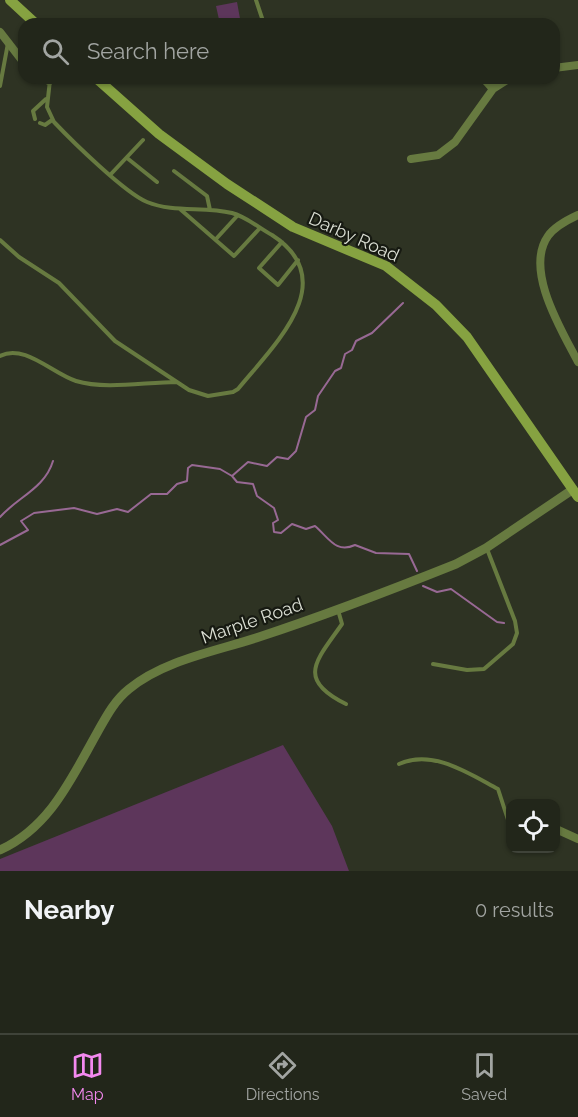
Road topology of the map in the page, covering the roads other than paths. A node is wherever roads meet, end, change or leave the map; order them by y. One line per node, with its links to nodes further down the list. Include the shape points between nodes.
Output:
1 (10, 0): 3 (main road)
2 (256, 0): 4 (lane)
3 (30, 18)
4 (262, 18)
5 (0, 32): 6 (street)
6 (8, 42): 7 (street); 14 (lane)
7 (18, 55)
8 (578, 65): 9 (street)
9 (560, 67)
10 (49, 84): 16 (lane)
11 (103, 84): 38 (main road, Darby Road, via 159,134 227,184 293,227 386,266 436,305 467,337)
12 (488, 84): 15 (street)
13 (501, 84): 15 (street)
14 (0, 86)
15 (493, 89): 22 (street, via 455,142 438,155)
16 (47, 98): 17 (lane, via 33,111); 18 (lane)
17 (35, 119)
18 (53, 119): 19 (lane, via 45,125); 24 (lane)
19 (40, 123)
20 (143, 140): 21 (lane)
21 (127, 158): 24 (lane); 25 (lane)
22 (411, 159)
23 (174, 171): 27 (lane, via 207,196)
24 (111, 174): 26 (lane, via 144,200)
25 (157, 182)
26 (180, 208): 27 (lane); 31 (lane)
27 (210, 210): 28 (lane)
28 (238, 215): 30 (lane); 31 (lane)
29 (578, 215): 36 (street, via 560,224 547,237 539,275)
30 (260, 228): 31 (lane, via 234,256); 33 (lane)
31 (216, 239)
32 (0, 240): 37 (lane, via 59,283 115,341)
33 (282, 242): 34 (lane); 34 (lane, via 259,268 278,285)
34 (298, 259): 37 (lane, via 303,284 291,320 238,388 208,396)
35 (0, 356): 37 (lane, via 11,352 24,355 61,375 91,384)
36 (578, 362)
37 (178, 382)
38 (575, 493): 39 (street, Marple Road)
39 (486, 548): 40 (street, Marple Road, via 456,564); 41 (lane, via 515,621 517,633 513,644 484,669)
40 (338, 609): 42 (lane, via 342,624 316,664 315,676 321,690); 47 (street, Marple Road, via 166,668 129,689 112,708 47,815 22,838)
41 (433, 664)
42 (346, 704)
43 (399, 764): 44 (lane, via 430,758 468,772 498,789)
44 (506, 814)
45 (560, 831): 46 (street)
46 (578, 839)
47 (0, 850)

